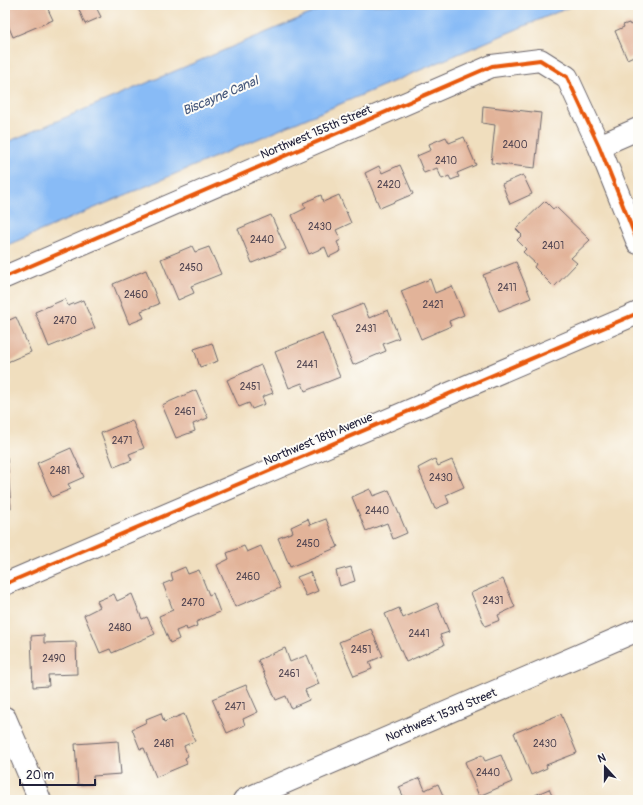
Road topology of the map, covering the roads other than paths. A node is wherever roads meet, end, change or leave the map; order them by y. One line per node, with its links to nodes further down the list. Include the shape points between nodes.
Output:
1 (638, 129): 2 (street)
2 (599, 146): 3 (street, Northwest 155th Street); 4 (street, Northwest 155th Street, via 567,77 540,60 492,66)
3 (638, 243)
4 (5, 277)
5 (638, 313): 6 (street, Northwest 18th Avenue)
6 (5, 584)
7 (638, 630): 10 (street, Northwest 153rd Street)
8 (5, 718): 9 (street)
9 (40, 800)
10 (244, 800)

